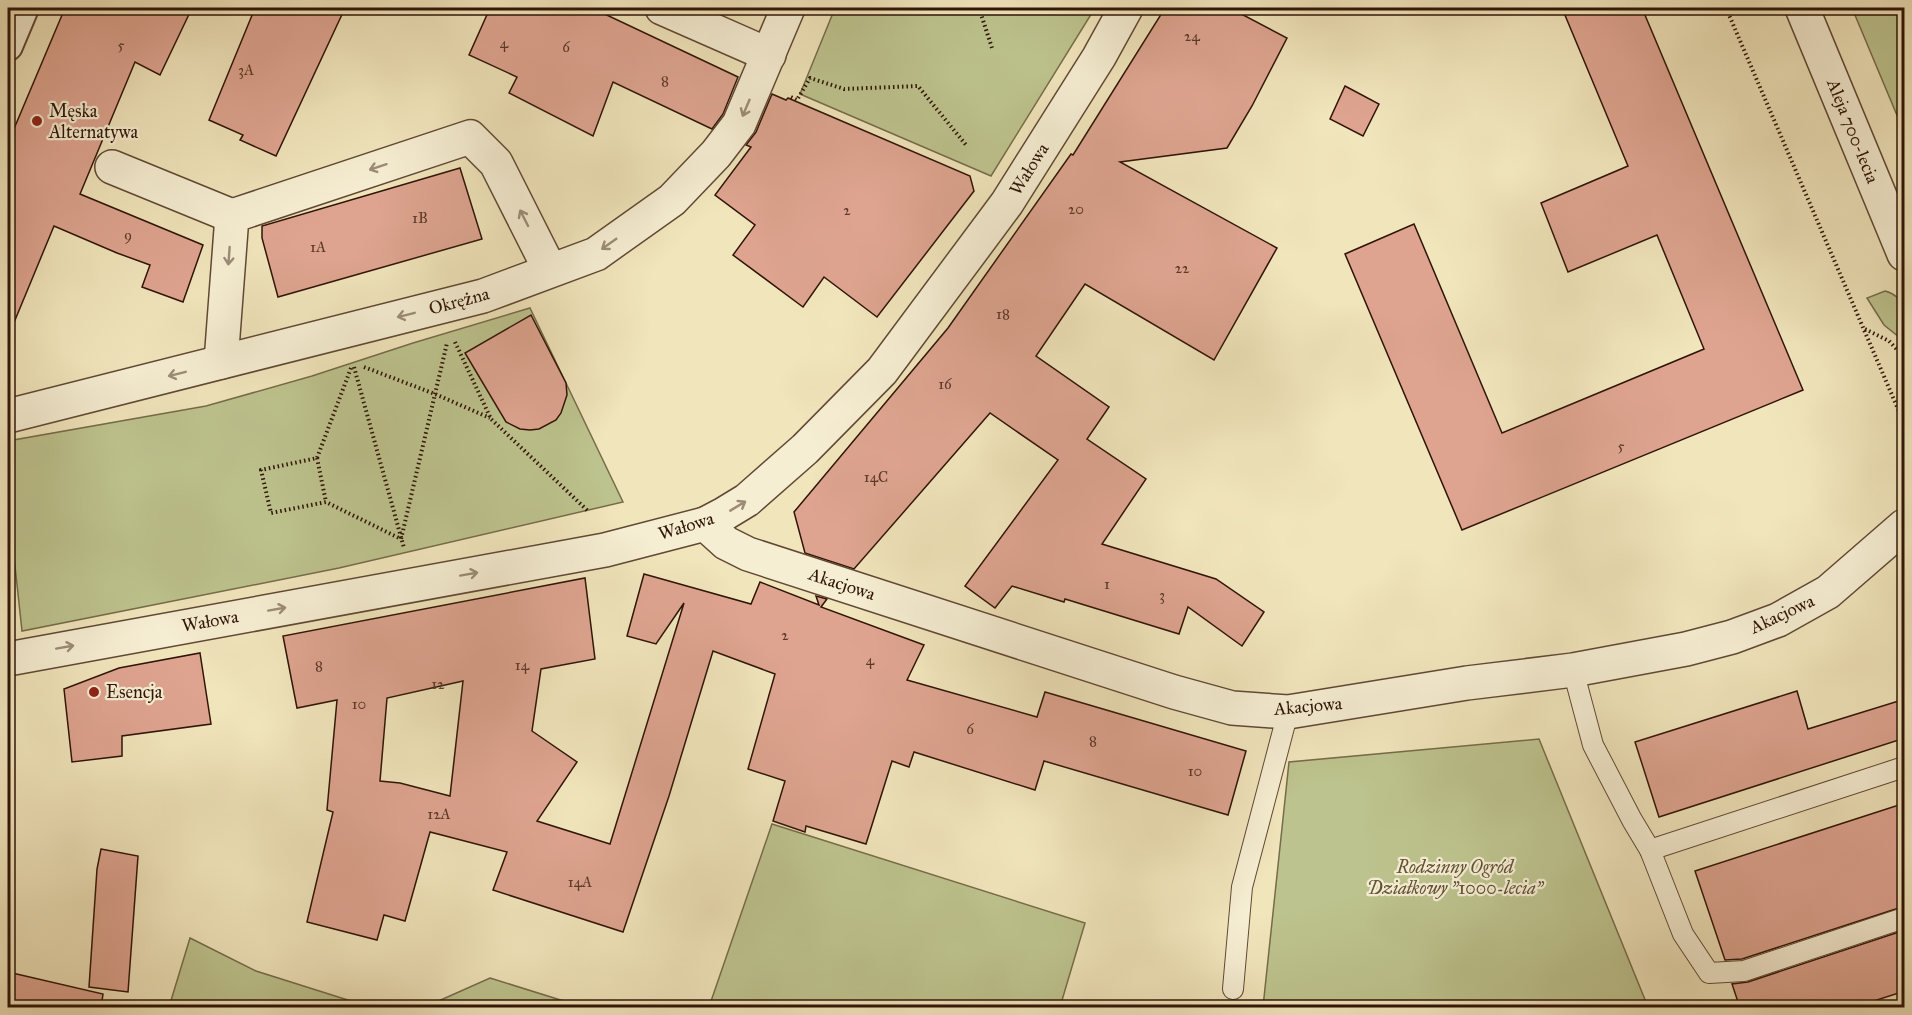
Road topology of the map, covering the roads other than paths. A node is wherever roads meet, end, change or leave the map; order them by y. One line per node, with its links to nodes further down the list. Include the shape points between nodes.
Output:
1 (24, 8): 6 (street)
2 (662, 8): 7 (street)
3 (788, 8): 7 (street, Okrężna)
4 (1126, 8): 14 (street, Wałowa, one-way to 4, via 747,500 805,449 882,371 1007,203)
5 (1802, 8): 10 (street, Aleja 700-lecia)
6 (8, 46)
7 (763, 68): 11 (street, Okrężna, one-way to 11, via 739,124 672,200 596,254)
8 (112, 167): 9 (street)
9 (232, 216): 11 (street, one-way to 9, via 496,164 470,137); 12 (street, one-way to 12)
10 (1905, 254)
11 (550, 270): 12 (street, Okrężna, one-way to 12, via 483,296)
12 (221, 362): 13 (street, Okrężna, one-way to 13)
13 (8, 416)
14 (705, 524): 16 (street, Wałowa, one-way to 14, via 605,550); 18 (street, Akacjowa, via 726,543 748,554 950,620 1183,695 1232,708)
15 (1905, 526): 17 (street, Akacjowa, via 1828,592 1778,620 1686,649)
16 (8, 659)
17 (1573, 669): 18 (street, Akacjowa); 20 (lane, via 1593,745)
18 (1288, 712): 22 (lane, via 1242,887)
19 (1905, 767): 20 (lane)
20 (1650, 850): 21 (lane, via 1683,934 1709,973 1744,971)
21 (1905, 918)
22 (1233, 989)

